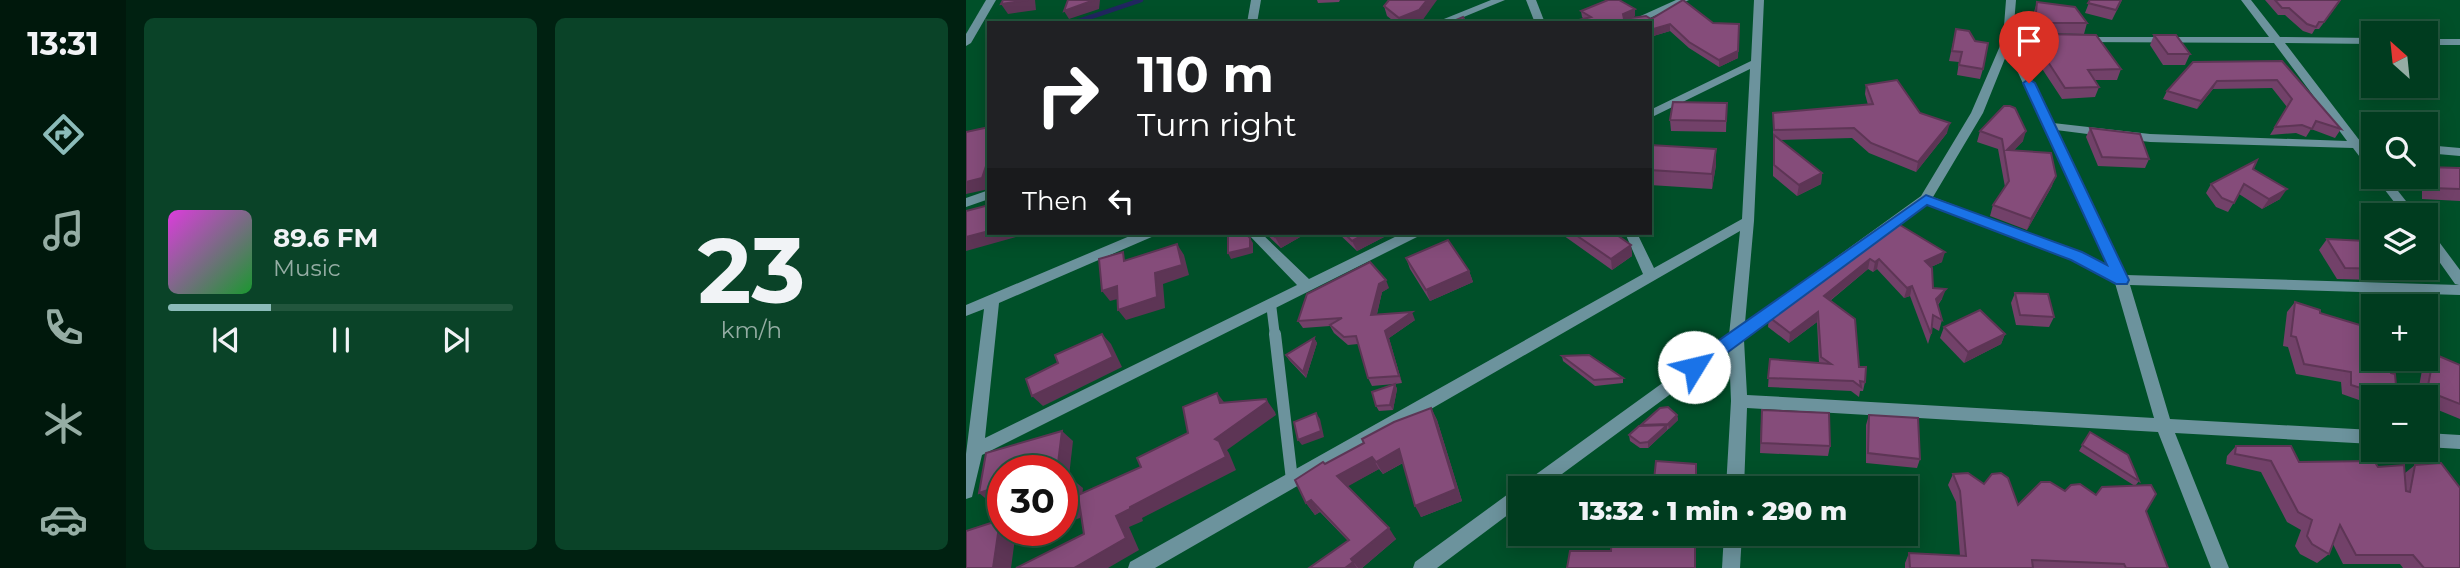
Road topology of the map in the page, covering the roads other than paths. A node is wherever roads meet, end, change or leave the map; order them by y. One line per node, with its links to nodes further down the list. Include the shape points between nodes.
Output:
1 (991, 0): 18 (street)
2 (1256, 0): 9 (street)
3 (1500, 0): 10 (street)
4 (1531, 0): 11 (street)
5 (1684, 0): 12 (street)
6 (1759, 0): 19 (street)
7 (2011, 0): 13 (street)
8 (2246, 0): 14 (street)
9 (1252, 21)
10 (1444, 21)
11 (1539, 21)
12 (1635, 21)
13 (2008, 39): 14 (street); 21 (street); 29 (street, via 1977,113)
14 (2276, 40): 15 (street); 22 (street)
15 (2361, 41)
16 (2438, 41): 17 (street)
17 (2460, 42)
18 (966, 43)
19 (1756, 62): 20 (street); 32 (street)
20 (1652, 114)
21 (2051, 126): 22 (street, via 2150,138); 40 (street)
22 (2356, 144): 23 (street); 24 (street)
23 (2361, 144)
24 (2361, 150)
25 (2438, 150): 26 (street)
26 (2460, 152)
27 (2390, 189): 31 (street)
28 (987, 195): 30 (street)
29 (1926, 199): 40 (street, via 2077,256); 46 (street)
30 (966, 203)
31 (2402, 203)
32 (1748, 221): 38 (street); 46 (street)
33 (1144, 235): 43 (street)
34 (1255, 235): 41 (street)
35 (1410, 235): 41 (street)
36 (1632, 235): 38 (street)
37 (2438, 250): 39 (street)
38 (1651, 276): 55 (street)
39 (2460, 279)
40 (2122, 280): 42 (street); 48 (street)
41 (1307, 286): 44 (street)
42 (2460, 290)
43 (992, 300): 45 (street); 52 (street)
44 (1271, 304): 52 (street); 55 (lane)
45 (966, 311)
46 (1735, 337): 47 (street); 53 (street)
47 (1739, 401): 48 (street); 54 (street)
48 (2164, 425): 49 (street); 62 (street)
49 (2361, 436)
50 (2438, 441): 51 (street)
51 (2460, 442)
52 (975, 451): 56 (street)
53 (1546, 476)
54 (1736, 476)
55 (1292, 480): 59 (street)
56 (966, 491)
57 (1508, 505): 60 (street)
58 (1732, 546): 61 (street)
59 (1137, 568)
60 (1422, 568)
61 (1731, 568)
62 (2220, 568)

